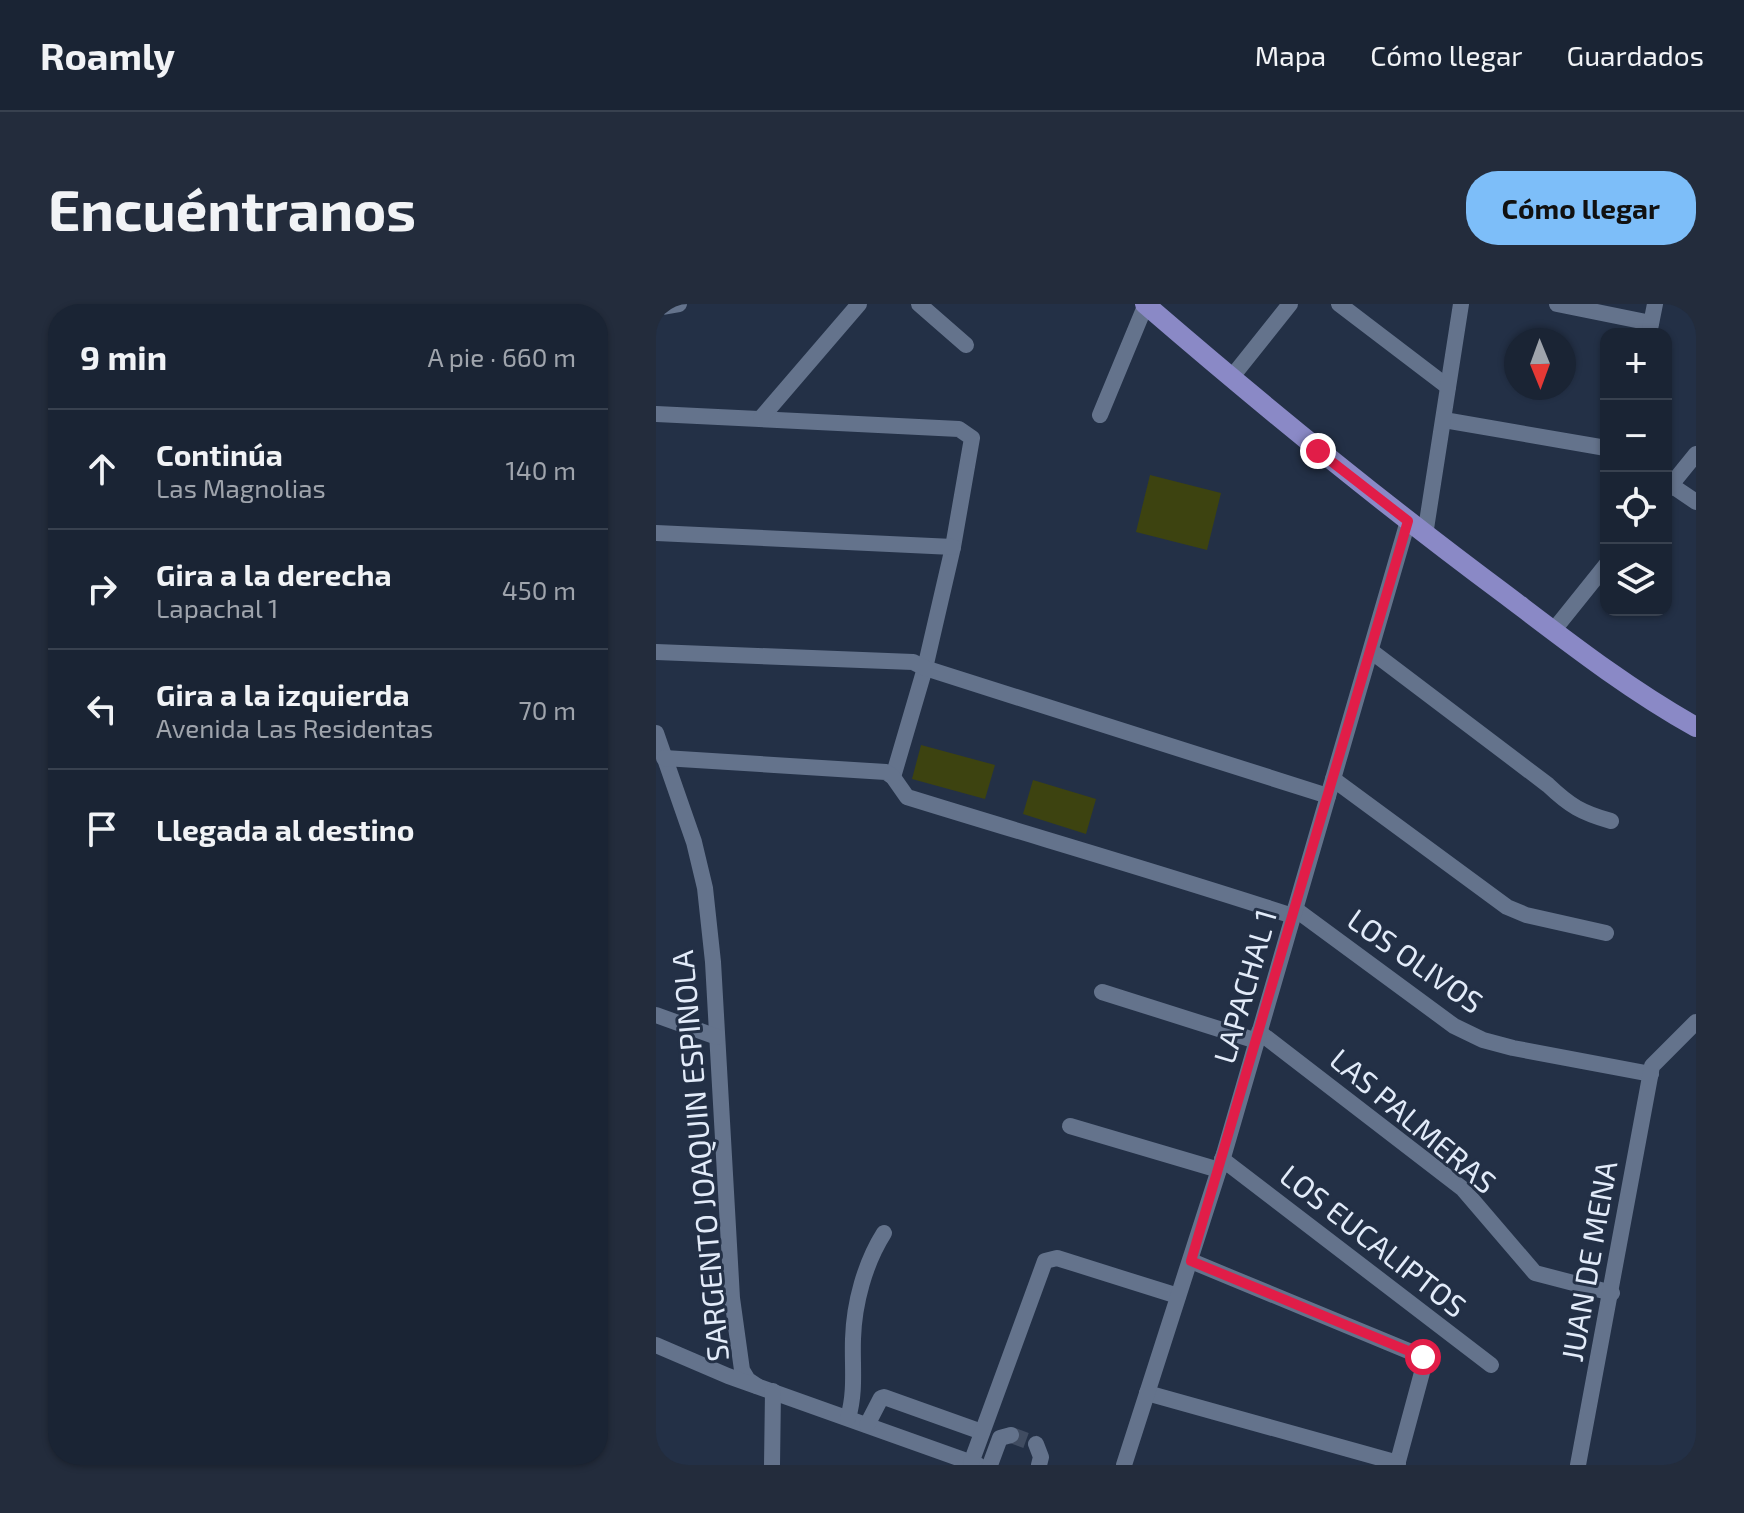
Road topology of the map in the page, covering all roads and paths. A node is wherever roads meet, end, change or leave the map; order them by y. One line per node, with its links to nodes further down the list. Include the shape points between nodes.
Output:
1 (679, 304): 10 (street)
2 (859, 304): 18 (street)
3 (919, 304): 13 (street)
4 (1146, 304): 14 (main road); 17 (street)
5 (1290, 304): 14 (street)
6 (1339, 304): 15 (street)
7 (1461, 304): 15 (street)
8 (1557, 304): 11 (street)
9 (1655, 304): 12 (street)
10 (656, 308)
11 (1646, 328)
12 (1650, 328)
13 (966, 345)
14 (1231, 378): 25 (main road)
15 (1448, 387): 19 (street)
16 (656, 414): 18 (street)
17 (1100, 415)
18 (761, 418): 28 (street, via 969,433 973,443)
19 (1444, 420): 20 (street); 27 (street)
20 (1600, 447)
21 (1696, 454): 22 (street)
22 (1672, 484)
23 (1672, 490): 24 (street)
24 (1696, 502)
25 (1408, 521): 27 (main road); 31 (street, LAPACHAL 1)
26 (656, 533): 28 (street)
27 (1425, 535): 30 (main road)
28 (953, 547): 33 (street)
29 (1600, 572): 30 (street)
30 (1553, 631): 34 (main road, via 1639,694)
31 (1371, 651): 38 (street, LAPACHAL 1); 40 (street, via 1569,805)
32 (656, 652): 33 (street, via 913,662)
33 (925, 668): 37 (street); 39 (street)
34 (1696, 727)
35 (656, 733): 36 (street, SARGENTO JOAQUIN ESPINOLA)
36 (664, 758): 37 (street, via 872,770); 47 (street, SARGENTO JOAQUIN ESPINOLA, via 705,888)
37 (893, 777): 41 (street, LOS OLIVOS, via 907,797)
38 (1333, 779): 39 (street, LAPACHAL 1); 42 (street, via 1507,907)
39 (1328, 796): 41 (street, LAPACHAL 1)
40 (1611, 821)
41 (1294, 913): 46 (street, LAPACHAL 1); 48 (street, LOS OLIVOS, via 1454,1026 1483,1040)
42 (1606, 933)
43 (1102, 992): 46 (street)
44 (656, 1015): 47 (street)
45 (1696, 1022): 48 (street)
46 (1258, 1036): 50 (street, LAPACHAL 1); 53 (street, LAS PALMERAS, via 1463,1189 1535,1273)
47 (717, 1037): 57 (street, SARGENTO JOAQUIN ESPINOLA, via 738,1352 748,1380)
48 (1652, 1070): 53 (street, JUAN DE MENA)
49 (1070, 1126): 50 (street)
50 (1220, 1164): 52 (street, LAPACHAL 1); 56 (street, LOS EUCALIPTOS)
51 (884, 1233): 59 (street, via 855,1311 855,1385)
52 (1191, 1261): 54 (street, LAPACHAL 1); 65 (street, via 1423,1357)
53 (1612, 1293): 70 (street, JUAN DE MENA)
54 (1178, 1296): 58 (street, LAPACHAL 1); 61 (street, via 1057,1258 1045,1261)
55 (656, 1345): 57 (street)
56 (1491, 1365)
57 (765, 1388): 59 (street); 66 (street)
58 (1147, 1393): 65 (street); 69 (street, LAPACHAL 1)
59 (848, 1418): 60 (street)
60 (867, 1425): 61 (street, via 884,1397); 64 (street)
61 (982, 1432): 64 (street)
62 (1011, 1435): 67 (street, via 1000,1438)
63 (1036, 1444): 68 (street)
64 (975, 1464)
65 (1398, 1464)
66 (772, 1465)
67 (990, 1465)
68 (1039, 1465)
69 (1124, 1465)
70 (1578, 1465)

